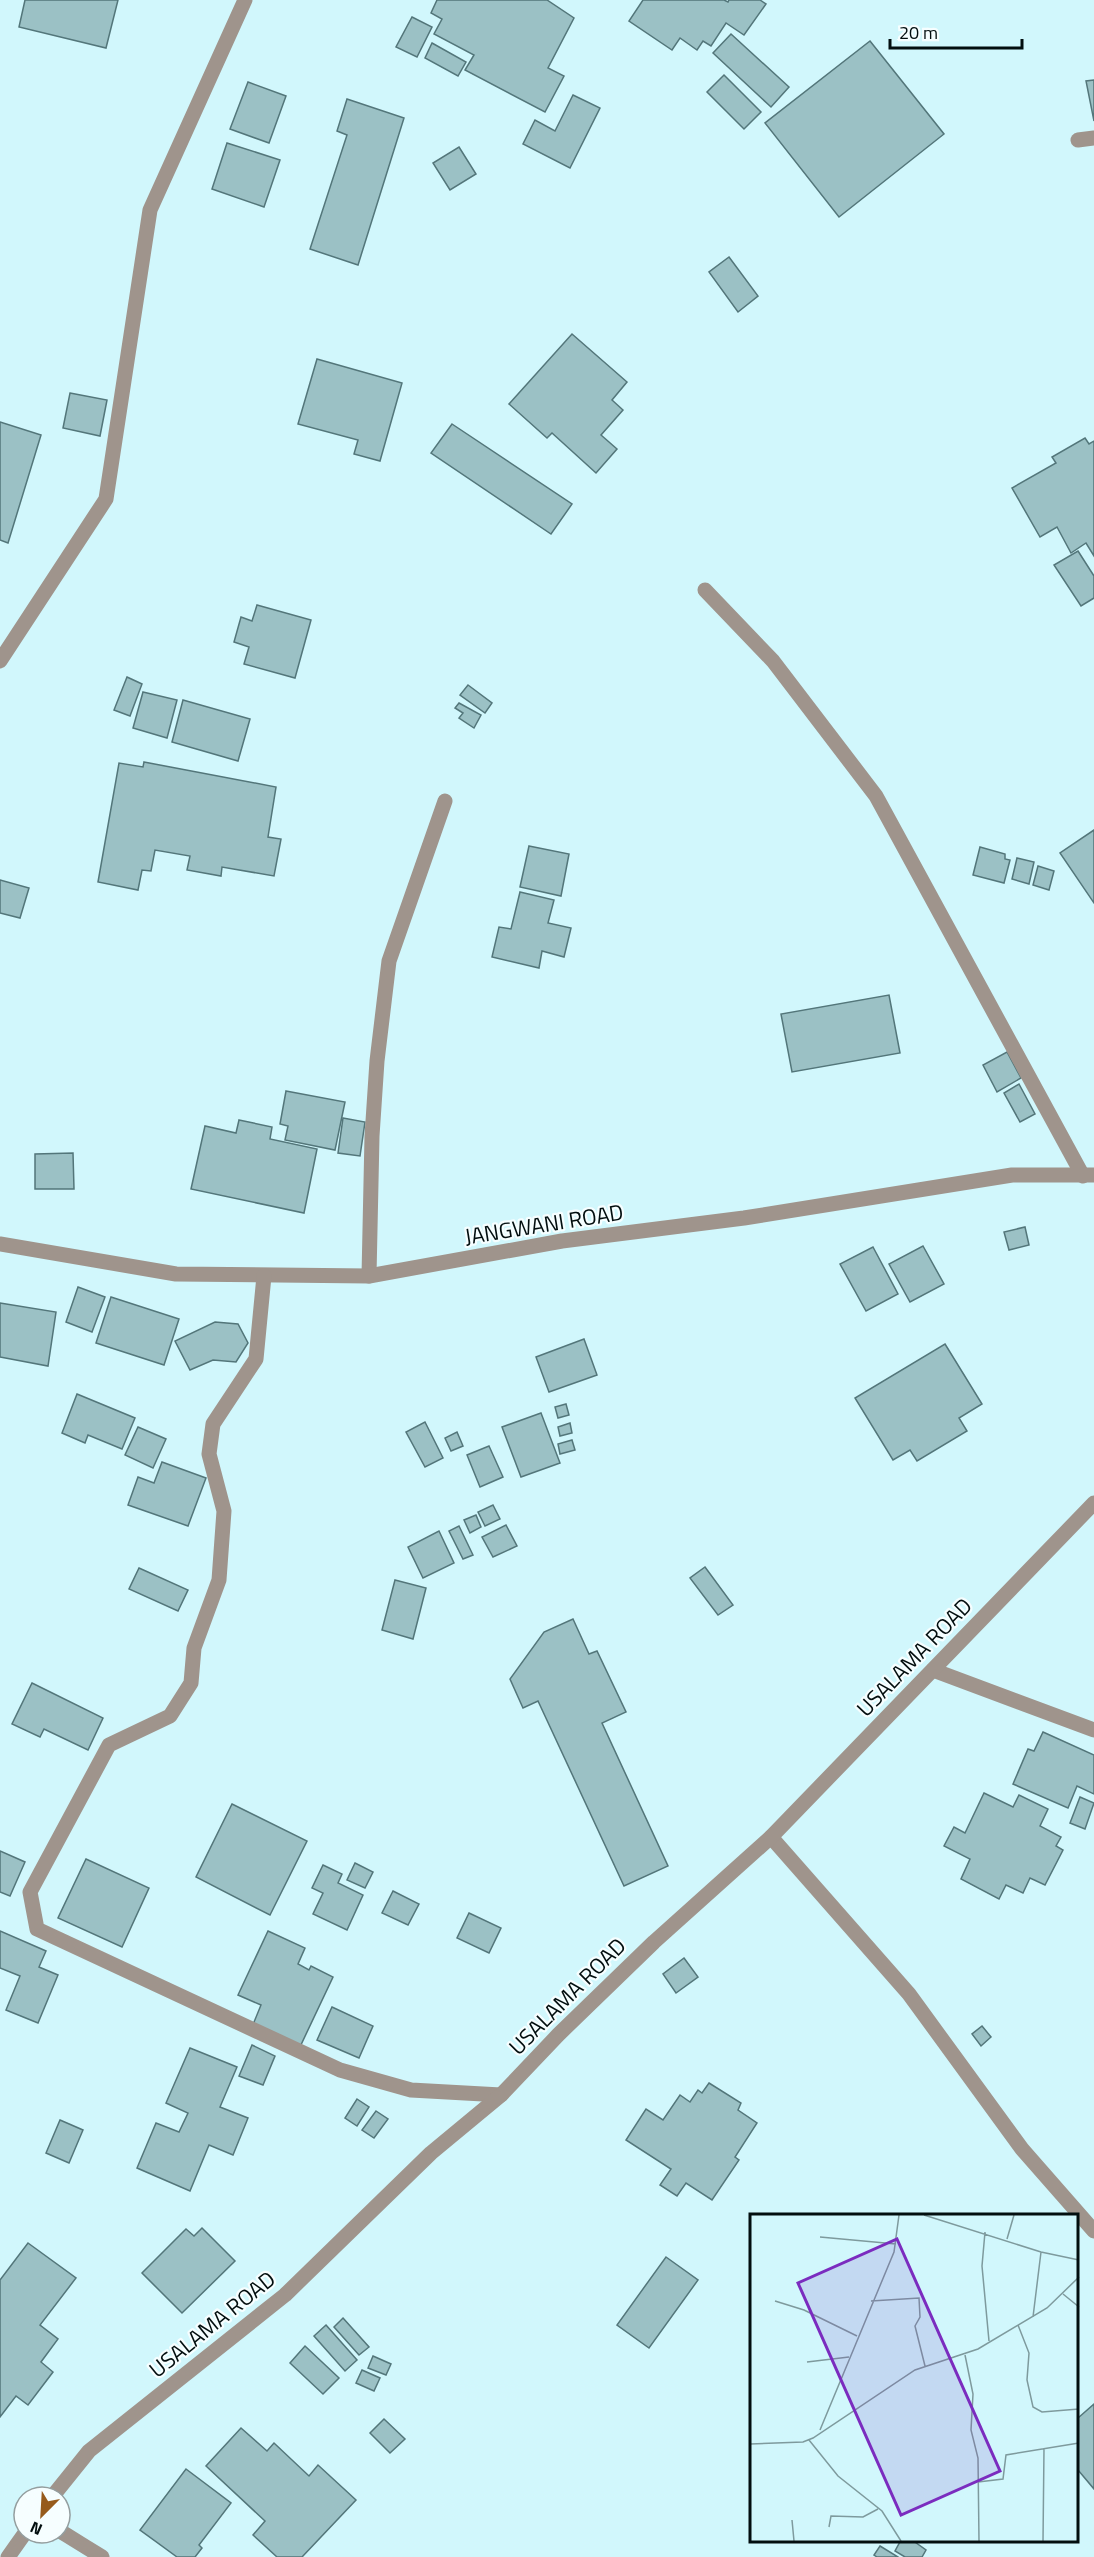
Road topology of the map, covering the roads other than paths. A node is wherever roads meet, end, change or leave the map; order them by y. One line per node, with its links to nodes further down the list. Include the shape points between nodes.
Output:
1 (245, 0): 5 (street, via 150,210 106,499)
2 (1094, 138): 3 (street)
3 (1078, 140)
4 (705, 590): 7 (street, via 772,661 876,796)
5 (0, 661)
6 (445, 801): 10 (street, via 389,961 372,1136)
7 (1088, 1175): 10 (street, JANGWANI ROAD, via 1012,1175 744,1218 562,1241)
8 (0, 1244): 9 (street, JANGWANI ROAD, via 176,1274)
9 (264, 1275): 10 (street, JANGWANI ROAD); 15 (street, via 256,1359 213,1424 209,1454 224,1511 219,1580 194,1648 191,1683 170,1716 109,1745 30,1892 37,1929 340,2070 411,2090)
10 (369, 1276)
11 (1094, 1503): 12 (street, USALAMA ROAD)
12 (933, 1670): 13 (street); 14 (street, USALAMA ROAD)
13 (1094, 1730)
14 (771, 1837): 15 (street, USALAMA ROAD, via 654,1942); 16 (street, via 909,1994 1022,2150)
15 (501, 2095): 17 (street, USALAMA ROAD, via 431,2153 285,2295 88,2451)
16 (1094, 2230)
17 (61, 2485)
18 (72, 2538): 19 (street)
19 (102, 2557)

